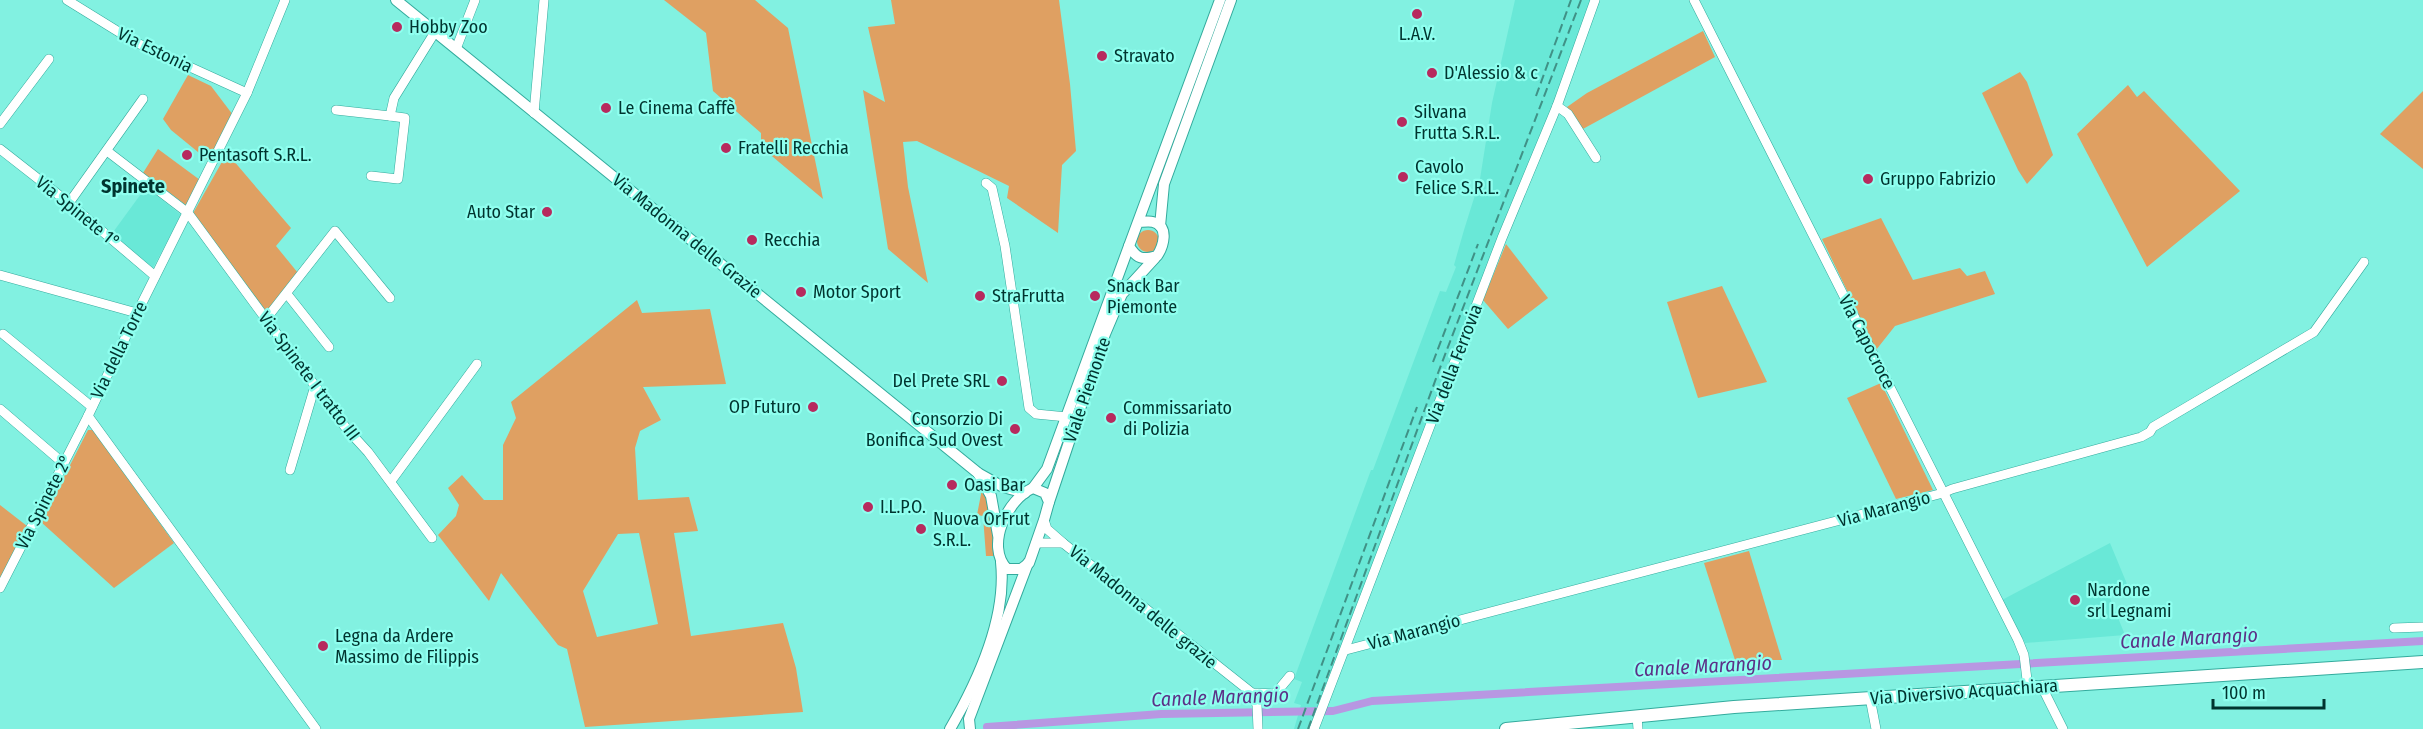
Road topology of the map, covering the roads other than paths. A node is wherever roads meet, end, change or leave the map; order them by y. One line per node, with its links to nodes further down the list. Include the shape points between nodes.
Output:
1 (67, 0): 13 (street, Via Estonia, via 135,42)
2 (285, 0): 13 (street, Via della Torre)
3 (396, 0): 10 (street, Via Madonna delle Grazie)
4 (475, 0): 11 (street)
5 (544, 0): 17 (street)
6 (1220, 0): 27 (street, Viale Piemonte)
7 (1231, 0): 28 (street, via 1164,184)
8 (1595, 0): 15 (street, Via della Ferrovia)
9 (1694, 0): 50 (street, Via Capocroce)
10 (435, 32): 11 (street, Via Madonna delle Grazie); 18 (street, via 394,98)
11 (456, 49): 17 (street, Via Madonna delle Grazie)
12 (49, 59): 19 (street)
13 (247, 93): 26 (street, Via della Torre)
14 (143, 99): 21 (street)
15 (1557, 106): 22 (street, via 1568,114); 62 (street, Via della Ferrovia, via 1502,238)
16 (336, 110): 18 (street)
17 (534, 113): 47 (street, Via Madonna delle Grazie)
18 (390, 117): 23 (street, via 405,118 398,179)
19 (0, 124)
20 (0, 150): 25 (street, Via Spinete 1°)
21 (107, 151): 25 (street); 26 (street, Via Spinete I tratto III)
22 (1596, 158)
23 (370, 176)
24 (986, 183): 44 (street, via 992,188 1005,246 1029,408 1036,414)
25 (69, 203): 33 (street, Via Spinete 1°)
26 (188, 213): 33 (street, Via della Torre); 37 (street, Via Spinete I tratto III)
27 (1138, 222): 28 (street); 29 (street, Viale Piemonte)
28 (1160, 226): 30 (street, via 1163,247)
29 (1129, 246): 30 (street, via 1144,260); 44 (street, Viale Piemonte)
30 (1157, 256): 51 (street, Viale Piemonte, via 1122,294)
31 (2364, 262): 50 (street, Via Marangio, via 2314,332 2150,432)
32 (0, 275): 36 (street)
33 (155, 276): 36 (street, Via della Torre)
34 (287, 294): 35 (street, via 335,231); 37 (street); 39 (street)
35 (390, 298)
36 (137, 313): 43 (street, Via della Torre)
37 (266, 319): 41 (street, Via Spinete I tratto III)
38 (3, 334): 43 (street)
39 (329, 347)
40 (477, 364): 48 (street)
41 (315, 386): 46 (street); 48 (street, Via Spinete I tratto III)
42 (0, 409): 45 (street)
43 (90, 412): 45 (street, Via Spinete 2°); 72 (street, Via della Torre, via 212,590)
44 (1067, 417): 49 (street, Viale Piemonte, via 1047,469)
45 (63, 463): 59 (street, Via Spinete 2°)
46 (290, 470)
47 (978, 473): 49 (street, via 1003,487); 54 (street, via 991,496)
48 (391, 481): 53 (street, Via Spinete I tratto III)
49 (1029, 490): 51 (street, via 1045,493); 54 (street, Viale Piemonte, via 1011,506)
50 (1943, 493): 62 (street, Via Marangio); 65 (street, Via Capocroce, via 2024,655)
51 (1049, 501): 52 (street, Viale Piemonte)
52 (1044, 520): 55 (street, Viale Piemonte); 56 (street, Via Madonna delle grazie, via 1047,529)
53 (432, 537)
54 (999, 537): 57 (street, Viale Piemonte)
55 (1036, 543): 56 (street, Via Madonna delle grazie); 58 (street, Viale Piemonte)
56 (1062, 543): 67 (street, Via Madonna delle grazie)
57 (1001, 561): 58 (street, via 1007,569 1015,570); 73 (street, Viale Piemonte, via 1000,612 969,694)
58 (1029, 563): 69 (street, Viale Piemonte)
59 (0, 588)
60 (2423, 627): 61 (street)
61 (2394, 628)
62 (1346, 650): 76 (street, Via della Ferrovia)
63 (2423, 662): 66 (main road, Via Diversivo Acquachiara)
64 (1290, 676): 67 (street, via 1275,694)
65 (2027, 684): 66 (main road, Via Diversivo Acquachiara); 68 (main road, Via Diversivo Acquachiara)
66 (2042, 687): 80 (street)
67 (1252, 693): 71 (street, Via Madonna delle grazie)
68 (1870, 698): 70 (main road, Via Diversivo Acquachiara); 79 (street)
69 (977, 700): 74 (street, Viale Piemonte, via 969,719); 75 (street)
70 (1637, 716): 77 (main road, Via Diversivo Acquachiara); 78 (street)
71 (1258, 728)
72 (316, 729)
73 (950, 729)
74 (970, 729)
75 (978, 729)
76 (1314, 729)
77 (1506, 729)
78 (1638, 729)
79 (1876, 729)
80 (2063, 729)

